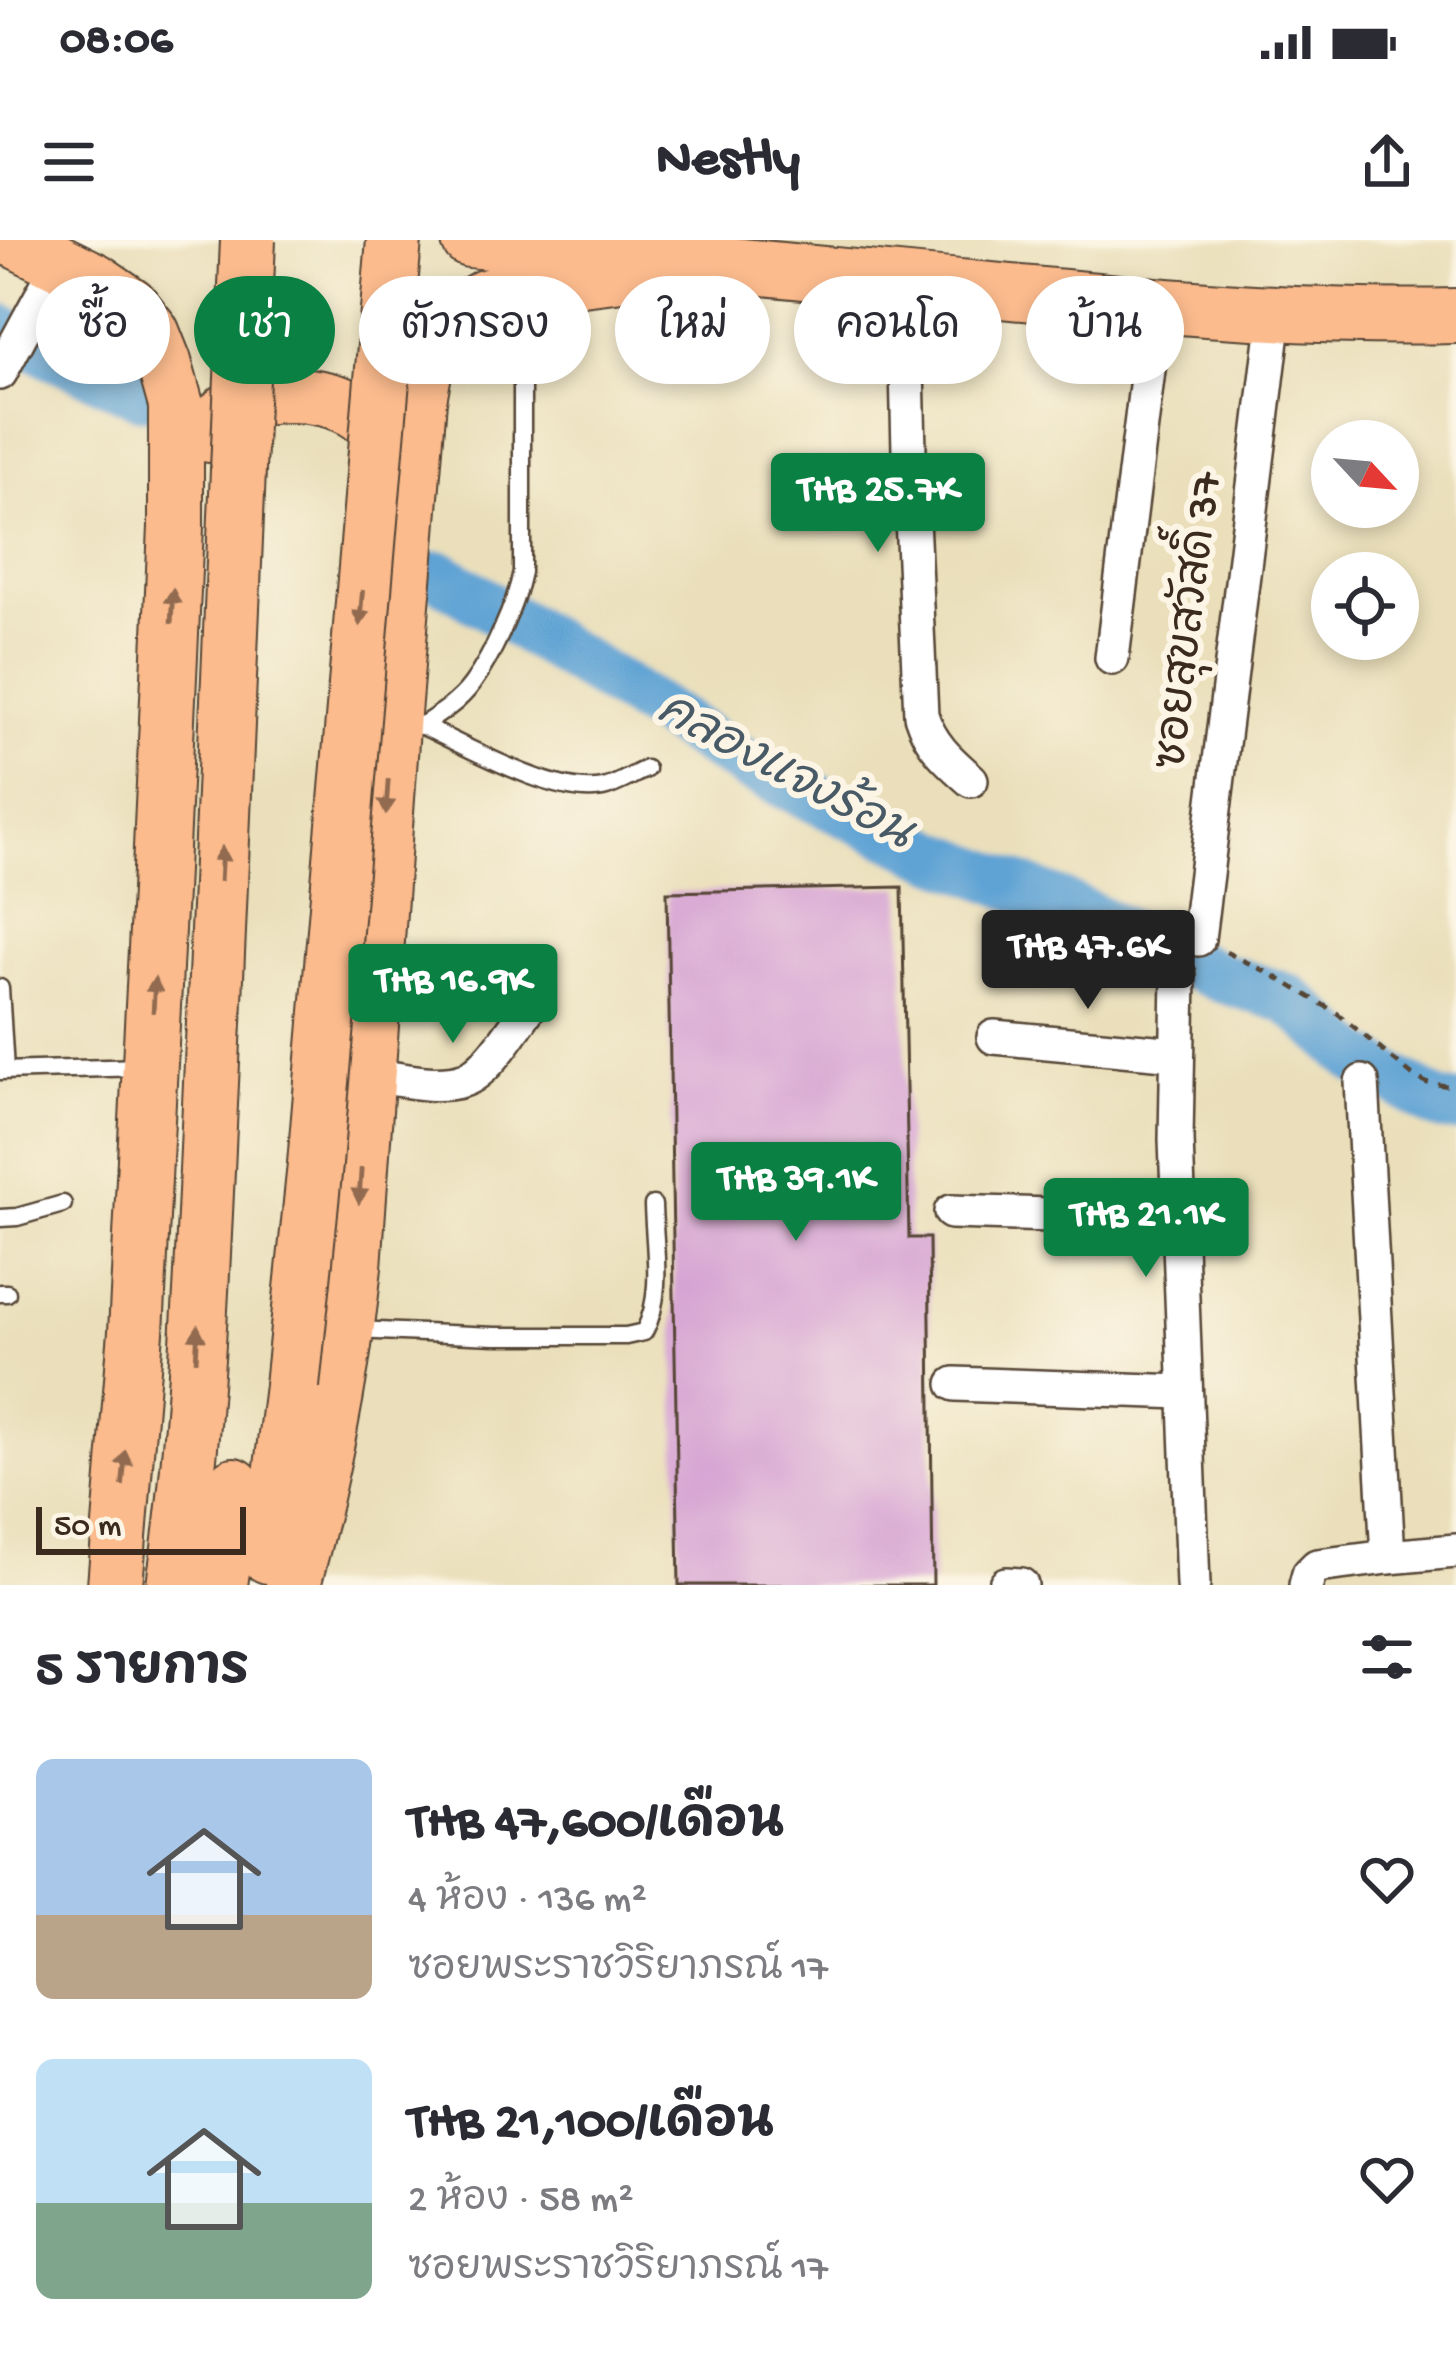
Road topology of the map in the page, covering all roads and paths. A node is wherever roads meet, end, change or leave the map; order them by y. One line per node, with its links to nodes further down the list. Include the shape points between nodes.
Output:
1 (248, 240): 46 (main road, one-way to 1, bridge, via 194,1414)
2 (394, 240): 48 (main road, one-way to 48, bridge, via 319,1116 274,1532)
3 (469, 240): 5 (main road)
4 (37, 251): 11 (street, via 28,321); 16 (main road, via 130,304 152,332 176,405)
5 (701, 264): 6 (main road); 7 (main road)
6 (845, 276)
7 (591, 278)
8 (1184, 308): 9 (main road)
9 (1275, 315): 10 (main road); 22 (street, ซอยสุขสวัสดิ์ 37)
10 (1456, 316)
11 (5, 364)
12 (422, 384): 17 (main road)
13 (522, 384): 19 (lane, via 517,598 472,684 447,710)
14 (907, 384): 21 (street, via 920,715 941,753)
15 (1146, 384): 18 (street)
16 (176, 527): 17 (main road, via 196,459 228,410 288,394 333,400 374,427 386,453); 28 (main road, one-way to 16)
17 (403, 595): 19 (main road)
18 (1112, 658)
19 (407, 719): 20 (lane, via 556,785 606,788); 30 (main road, one-way to 30)
20 (646, 769)
21 (971, 780)
22 (1198, 939): 32 (path, via 1337,1013 1412,1075)
23 (1179, 974): 27 (street)
24 (0, 988): 29 (lane)
25 (532, 1003): 30 (street, via 466,1080)
26 (994, 1037): 27 (street)
27 (1176, 1054): 37 (street)
28 (150, 1067): 29 (lane); 45 (main road, one-way to 28)
29 (2, 1070)
30 (368, 1075): 38 (main road, one-way to 38)
31 (1362, 1082): 43 (street)
32 (1456, 1088)
33 (63, 1204): 36 (lane)
34 (652, 1205): 38 (lane, via 655,1294 644,1333)
35 (951, 1212): 37 (street)
36 (0, 1218)
37 (1178, 1219): 40 (street)
38 (347, 1330): 49 (main road)
39 (955, 1384): 40 (street)
40 (1184, 1392): 51 (street)
41 (234, 1485): 47 (main road)
42 (1456, 1552): 43 (street)
43 (1388, 1557): 52 (street, via 1317,1566)
44 (1006, 1584): 50 (street)
45 (115, 1585)
46 (175, 1585)
47 (220, 1585)
48 (261, 1585)
49 (293, 1585)
50 (1021, 1585)
51 (1193, 1585)
52 (1306, 1585)

